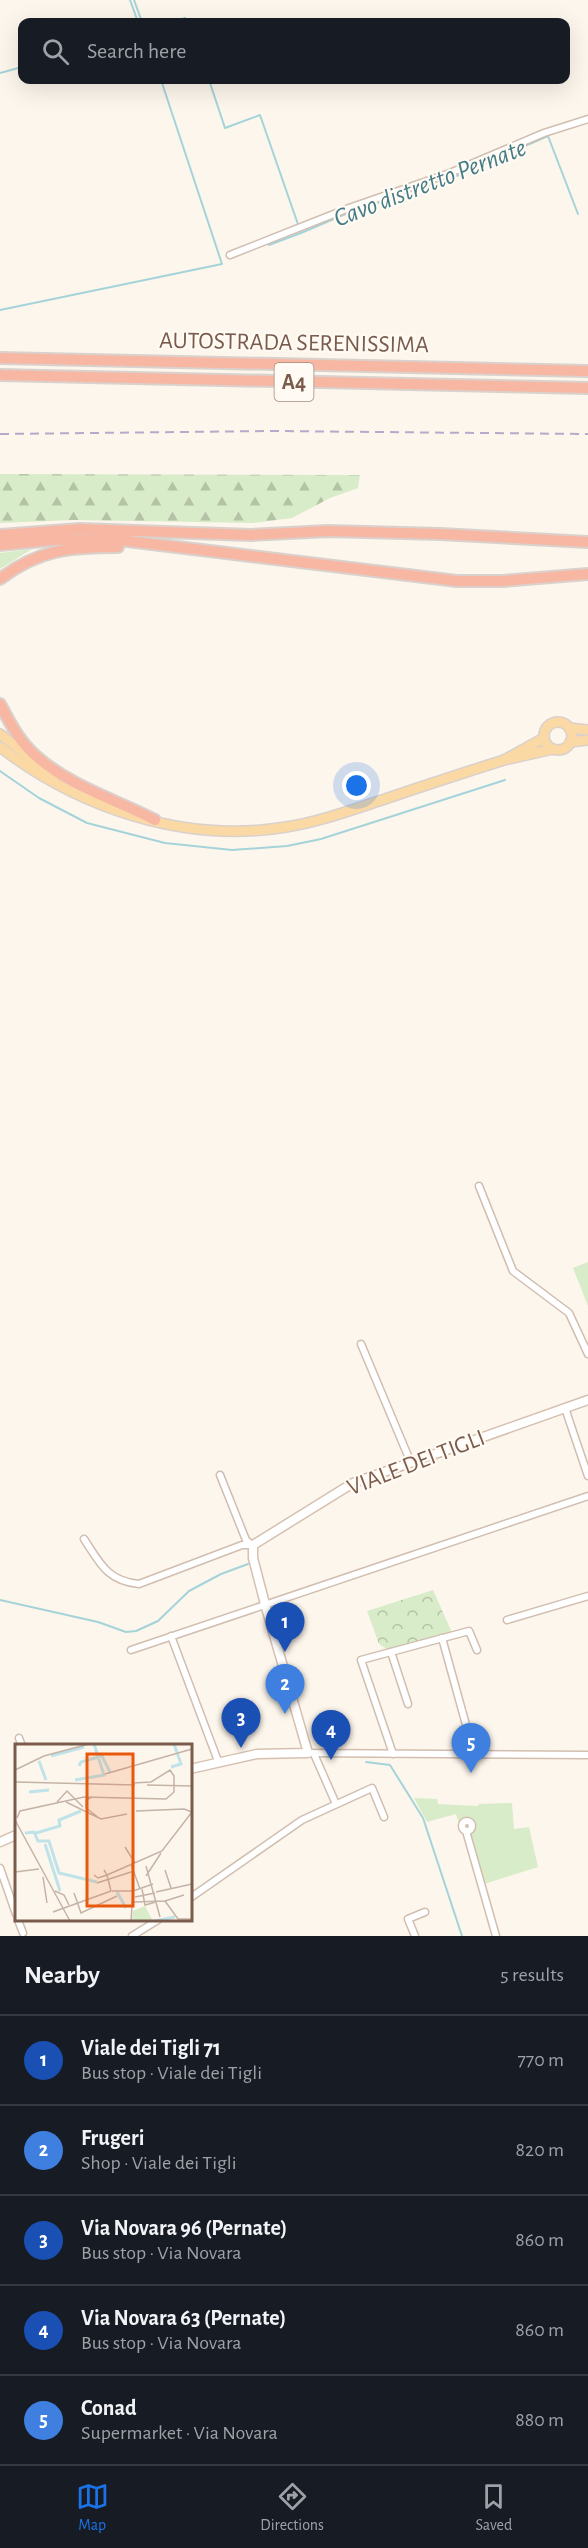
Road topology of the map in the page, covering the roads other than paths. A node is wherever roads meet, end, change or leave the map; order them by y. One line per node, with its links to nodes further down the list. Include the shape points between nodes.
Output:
1 (588, 119): 2 (street)
2 (230, 255)
3 (0, 358): 4 (highway, AUTOSTRADA SERENISSIMA / A4)
4 (587, 371)
5 (0, 375): 6 (highway, AUTOSTRADA SERENISSIMA / A4)
6 (545, 387): 7 (highway, AUTOSTRADA SERENISSIMA / A4); 8 (highway)
7 (588, 388)
8 (588, 396)
9 (0, 535): 10 (highway, via 80,530 251,535 328,531)
10 (588, 542)
11 (0, 545): 12 (highway, via 111,539)
12 (173, 546): 13 (highway, via 457,581); 14 (highway, via 63,549 26,561)
13 (588, 574)
14 (0, 579)
15 (0, 704): 25 (highway, via 14,731 36,757 83,786)
16 (568, 728): 17 (main road); 19 (main road, via 553,723 545,730); 21 (main road)
17 (588, 730)
18 (0, 734): 25 (main road, via 64,783 107,804)
19 (544, 738): 23 (main road); 24 (main road)
20 (588, 740): 21 (main road)
21 (570, 742): 23 (main road, via 565,748)
22 (0, 747): 25 (main road, via 71,793 102,807)
23 (553, 749): 24 (main road)
24 (504, 760): 25 (main road, via 310,823 226,830)
25 (155, 820)
26 (479, 1186): 28 (street, via 513,1270 569,1313)
27 (361, 1344): 31 (street)
28 (588, 1354)
29 (588, 1400): 30 (main road, VIALE DEI TIGLI)
30 (565, 1408): 31 (main road, VIALE DEI TIGLI); 33 (street)
31 (411, 1463): 36 (main road, VIALE DEI TIGLI, via 353,1483)
32 (220, 1475): 36 (street, via 246,1540)
33 (588, 1476)
34 (588, 1496): 38 (street)
35 (84, 1539): 36 (street, via 106,1570 123,1582 139,1584 242,1545)
36 (253, 1545): 38 (main road)
37 (588, 1596): 39 (street)
38 (265, 1604): 40 (street); 48 (main road)
39 (507, 1620)
40 (171, 1636): 42 (street); 54 (street)
41 (442, 1638): 43 (street, via 469,1631); 44 (street); 46 (street)
42 (131, 1650)
43 (477, 1650)
44 (391, 1652): 45 (street); 51 (street, via 361,1660)
45 (408, 1704)
46 (468, 1732)
47 (471, 1741): 52 (street)
48 (304, 1742): 49 (main road); 50 (main road)
49 (298, 1752): 50 (main road); 54 (main road)
50 (311, 1753): 51 (street); 56 (street)
51 (393, 1754): 52 (street)
52 (474, 1755): 53 (street)
53 (588, 1756)
54 (218, 1761): 55 (main road)
55 (192, 1768)
56 (336, 1804): 57 (street, via 372,1788); 62 (street, via 302,1820)
57 (384, 1817)
58 (466, 1831): 70 (street)
59 (15, 1835): 60 (main road)
60 (0, 1842)
61 (0, 1868): 63 (street)
62 (192, 1897)
63 (15, 1911)
64 (425, 1912): 69 (street, via 408,1919)
65 (18, 1921): 67 (street)
66 (156, 1921): 68 (street)
67 (23, 1933)
68 (132, 1936)
69 (415, 1936)
70 (496, 1936)

